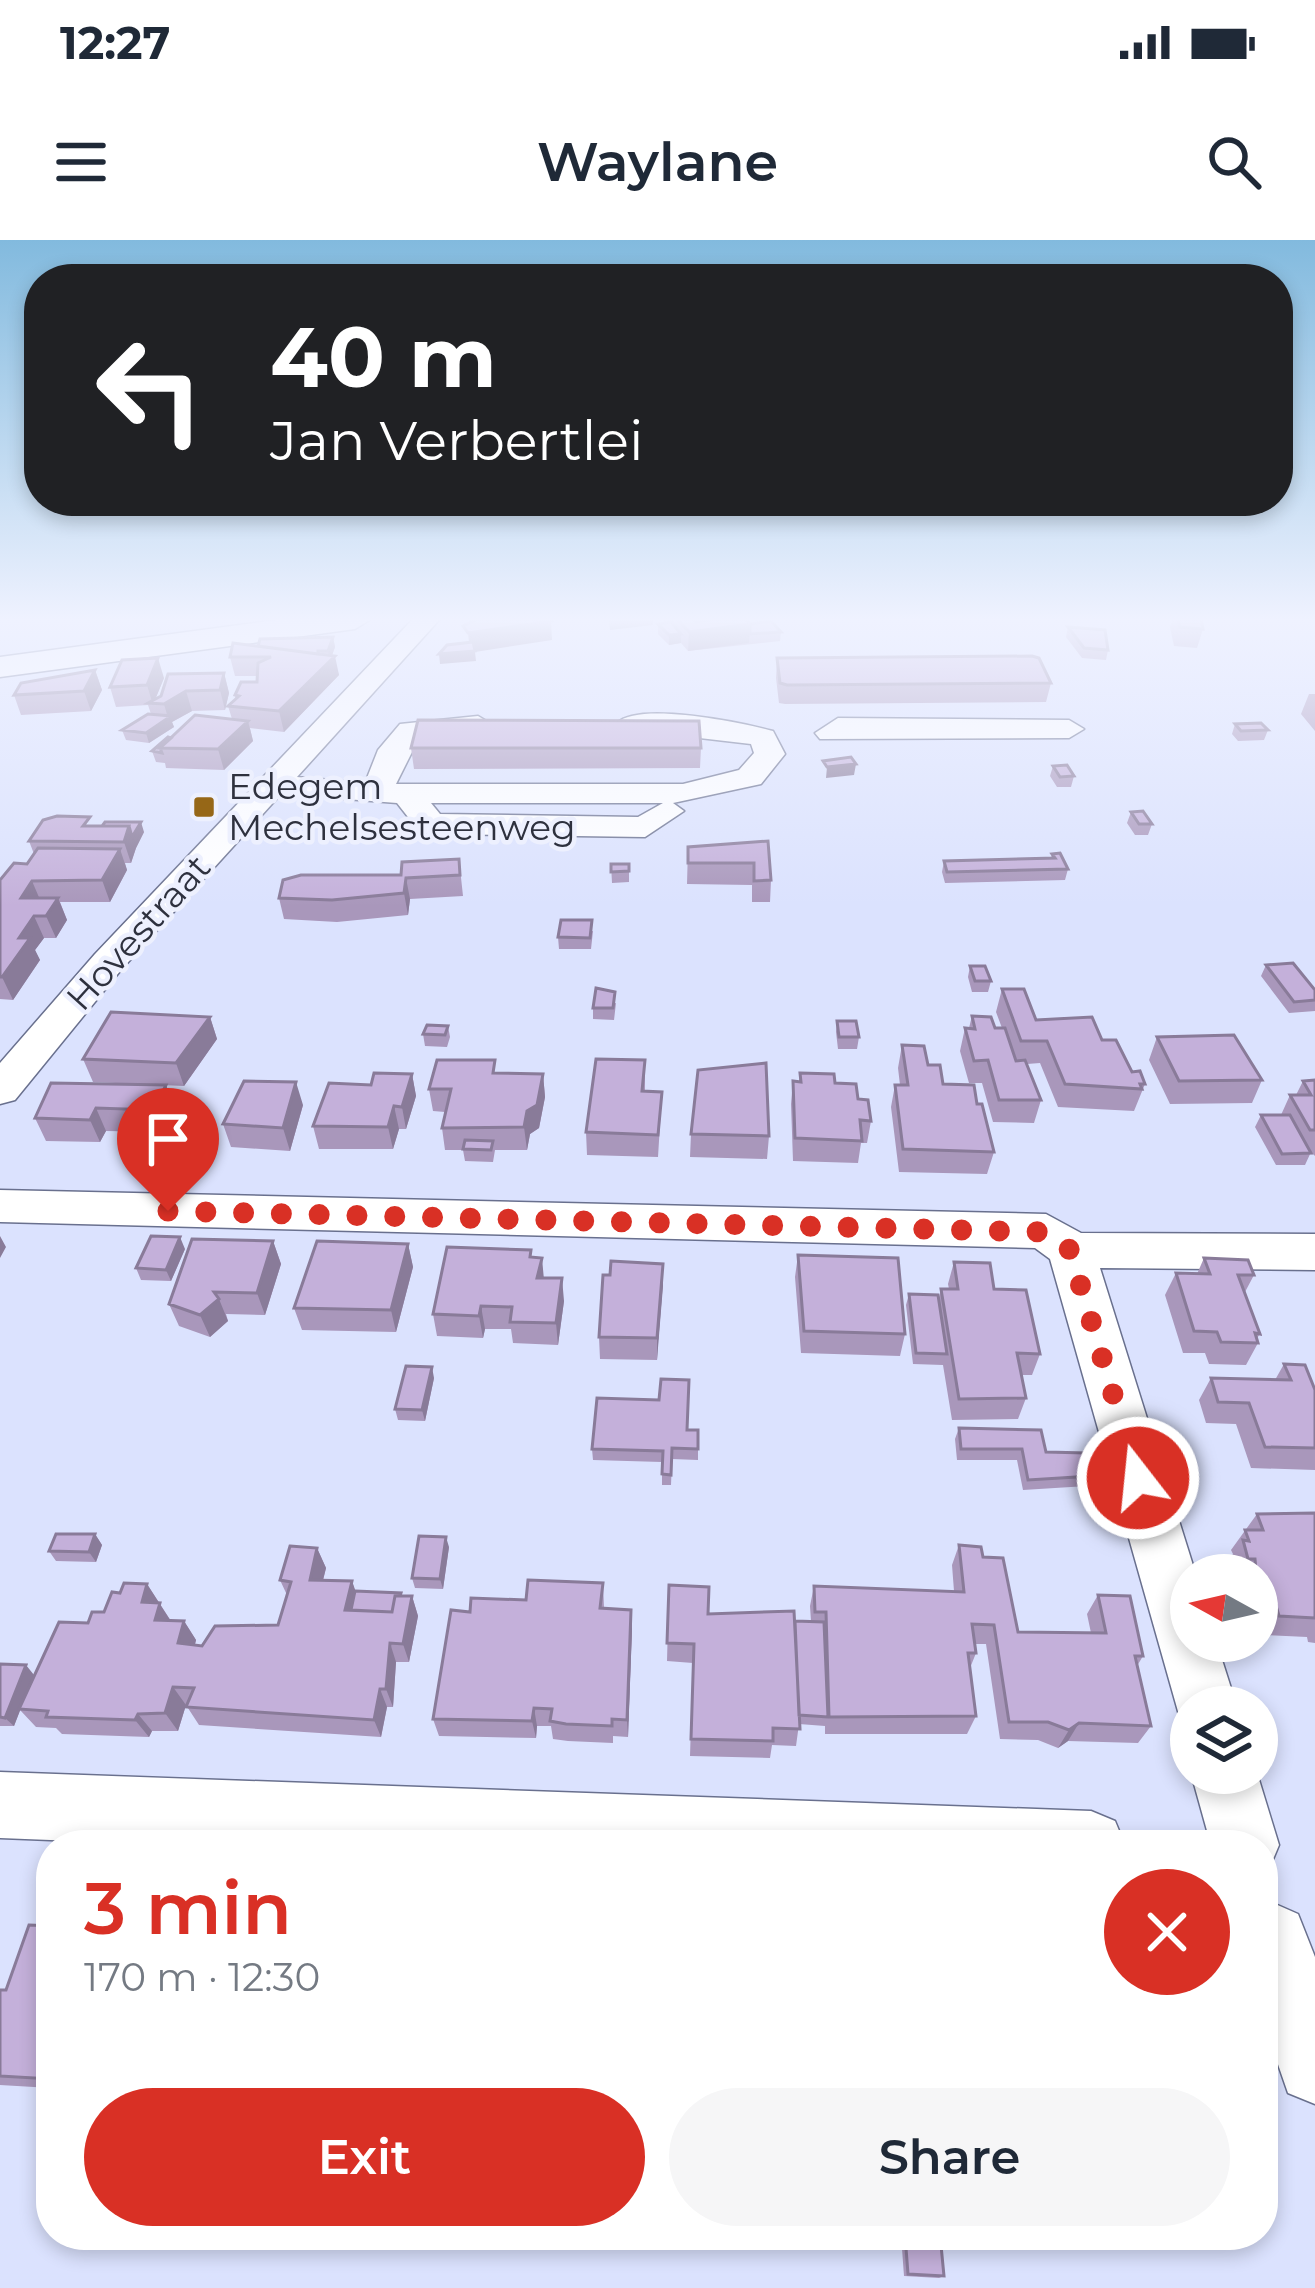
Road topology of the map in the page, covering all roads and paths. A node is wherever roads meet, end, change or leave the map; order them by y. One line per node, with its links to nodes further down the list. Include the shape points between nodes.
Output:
1 (338, 715): 6 (street, Hovestraat)
2 (599, 724): 5 (street, via 703,726 763,737)
3 (511, 725): 7 (street, via 410,730 393,750)
4 (1070, 729): 5 (street, via 838,727)
5 (770, 746): 7 (street, via 750,777 671,794 669,811 645,827 468,829 431,824)
6 (274, 784): 7 (street); 8 (street, Hovestraat)
7 (391, 794)
8 (0, 1090)
9 (0, 1206): 10 (street, via 1046,1232)
10 (1070, 1250): 11 (street); 12 (street)
11 (1315, 1252)
12 (1199, 1686)
13 (1230, 1794): 16 (street)
14 (0, 1805): 15 (street)
15 (682, 1830)
16 (1241, 1830)
17 (1278, 1951): 18 (street)
18 (1315, 2066)

